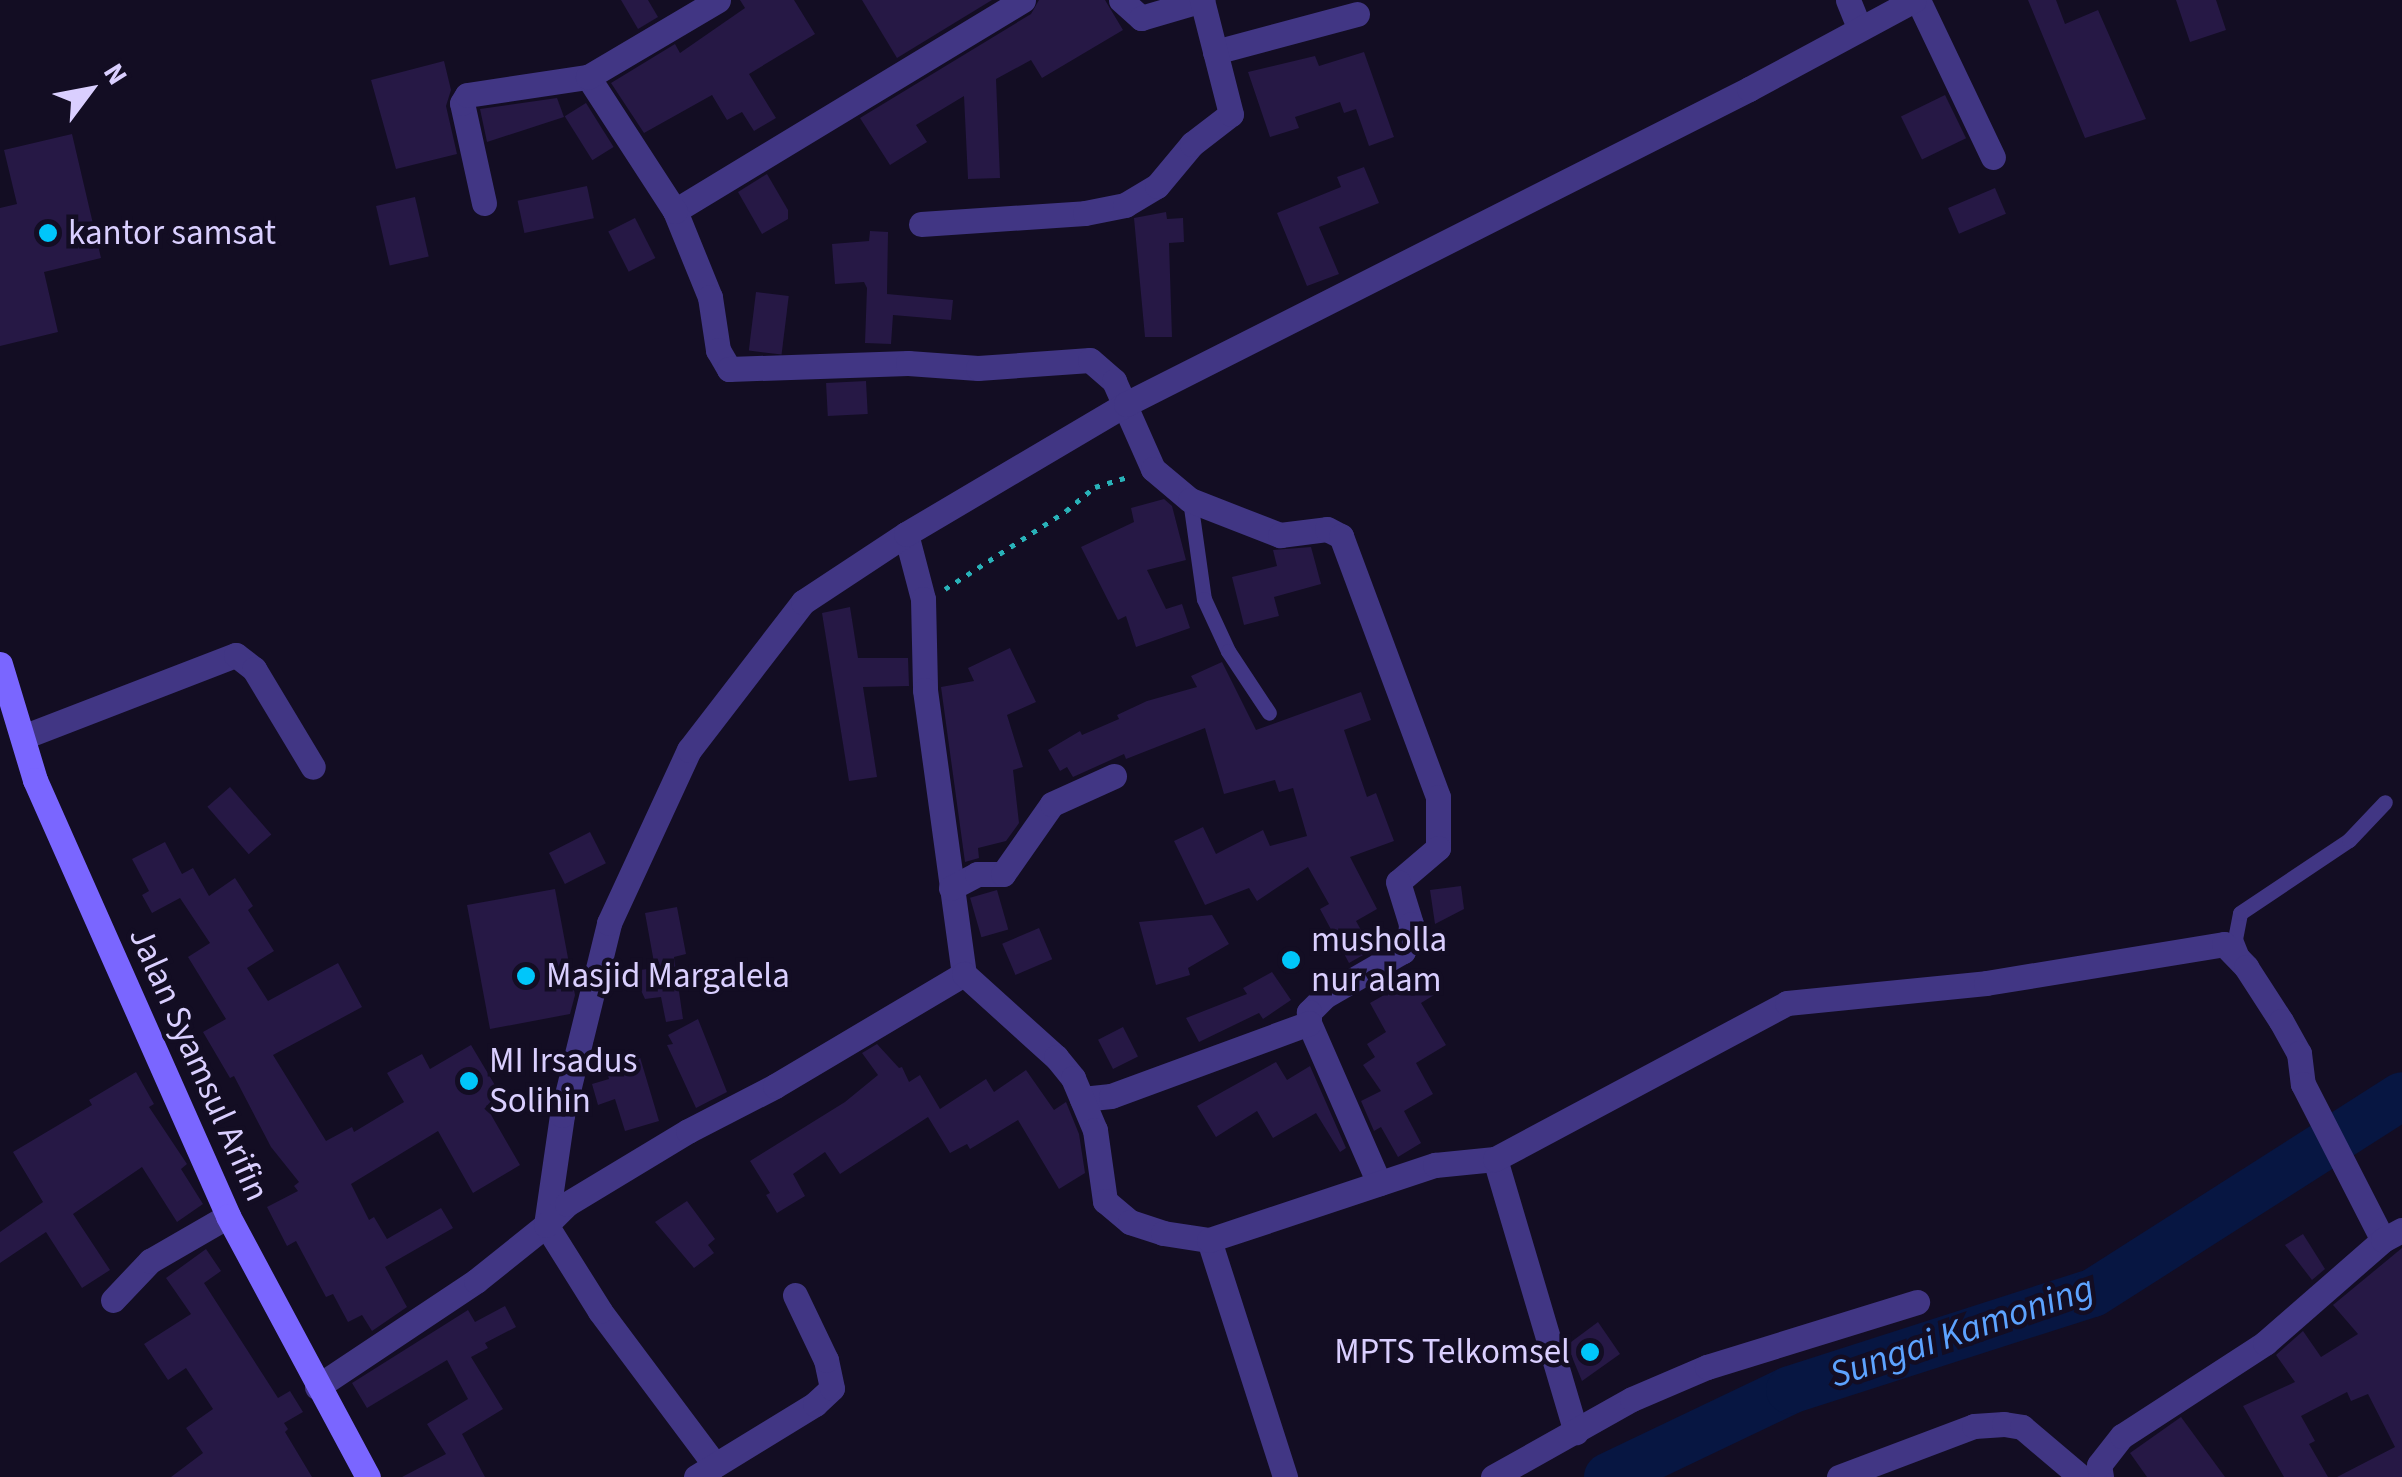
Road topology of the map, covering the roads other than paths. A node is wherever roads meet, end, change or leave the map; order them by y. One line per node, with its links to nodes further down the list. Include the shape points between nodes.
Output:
1 (718, 0): 10 (street)
2 (1024, 0): 13 (street)
3 (1121, 0): 4 (street, via 1141,18)
4 (1202, 0): 9 (street)
5 (1848, 0): 8 (street)
6 (1916, 0): 8 (street); 11 (street)
7 (1357, 14): 9 (street)
8 (1860, 29): 15 (street)
9 (1215, 52): 14 (street, via 1230,114 1143,195 1085,213)
10 (588, 77): 12 (street, via 467,96 462,103); 13 (street)
11 (1993, 157)
12 (484, 203)
13 (675, 211): 15 (street, via 710,297 718,350 729,369 908,363 978,368 1090,360 1114,381)
14 (921, 224)
15 (1126, 404): 16 (street, via 1153,469); 17 (street)
16 (1190, 500): 20 (lane, via 1204,598); 28 (street, via 1280,535 1327,529 1341,536 1438,797 1434,854 1398,882 1410,937 1403,951 1325,996 1309,1012)
17 (906, 534): 25 (street, via 923,599 925,690); 33 (street, via 803,602 689,750 609,923 562,1114)
18 (0, 664): 19 (main road, Jalan Syamsul Arifin)
19 (4, 697): 21 (main road, Jalan Syamsul Arifin)
20 (1268, 714)
21 (23, 736): 22 (street, via 236,655 254,670); 32 (main road, Jalan Syamsul Arifin, via 35,780)
22 (312, 767)
23 (1114, 776): 25 (street, via 1052,804 1003,874 976,874)
24 (2386, 802): 26 (lane, via 2348,840 2240,913 2234,939)
25 (951, 888): 27 (street)
26 (2246, 967): 30 (street, via 2224,944 1986,983 1787,1003); 34 (street, via 2299,1053 2303,1084 2363,1200)
27 (964, 974): 29 (street, via 1056,1057); 33 (street, via 688,1131 567,1204)
28 (1309, 1023): 29 (street, via 1128,1090); 31 (street)
29 (1082, 1099): 35 (street, via 1095,1130 1104,1201 1130,1222)
30 (1495, 1159): 31 (street, via 1435,1164); 40 (street)
31 (1380, 1183): 35 (street)
32 (228, 1216): 37 (street, via 150,1262); 39 (main road, Jalan Syamsul Arifin)
33 (546, 1224): 39 (street, via 476,1281); 41 (street)
34 (2392, 1235): 47 (street, via 2265,1343 2107,1448)
35 (1209, 1240): 43 (street)
36 (795, 1294): 41 (street, via 832,1388)
37 (113, 1300)
38 (1917, 1302): 40 (street, via 1708,1367)
39 (317, 1387): 42 (main road, Jalan Syamsul Arifin)
40 (1576, 1432): 44 (street)
41 (706, 1471)
42 (368, 1477)
43 (1285, 1477)
44 (1493, 1477)
45 (1839, 1477): 46 (street, via 1974,1426 2004,1424 2022,1427)
46 (2081, 1477)
47 (2101, 1477)

